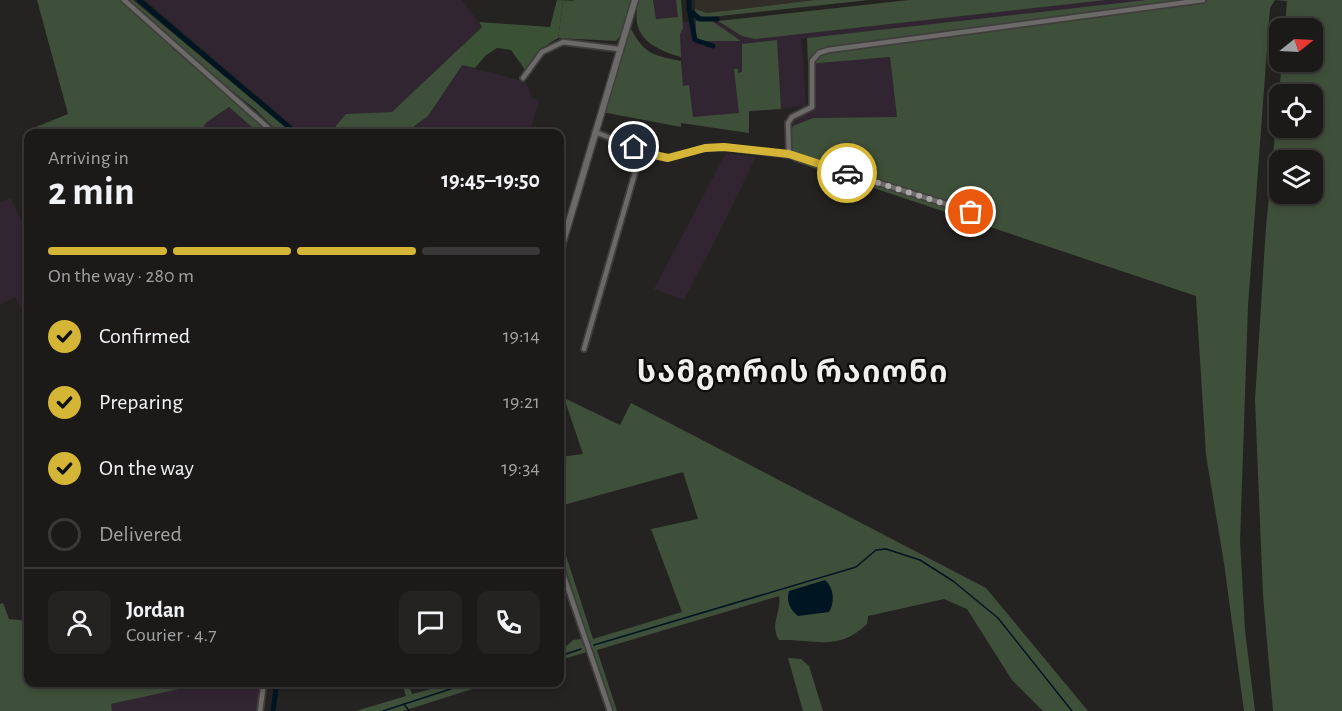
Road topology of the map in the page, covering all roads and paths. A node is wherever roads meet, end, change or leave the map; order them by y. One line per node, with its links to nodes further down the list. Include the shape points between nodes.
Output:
1 (124, 0): 6 (street)
2 (634, 0): 4 (street)
3 (1203, 0): 9 (street, via 819,53 813,61 812,107 788,123)
4 (619, 49): 5 (street, via 563,42 542,52); 7 (street)
5 (523, 78)
6 (269, 129)
7 (595, 132): 8 (street); 11 (street)
8 (641, 152): 9 (street, via 668,158 724,147); 12 (street)
9 (789, 154): 10 (street)
10 (992, 218)
11 (564, 238)
12 (584, 349)
13 (564, 583): 16 (street)
14 (263, 687): 15 (street)
15 (260, 711)
16 (610, 711)

